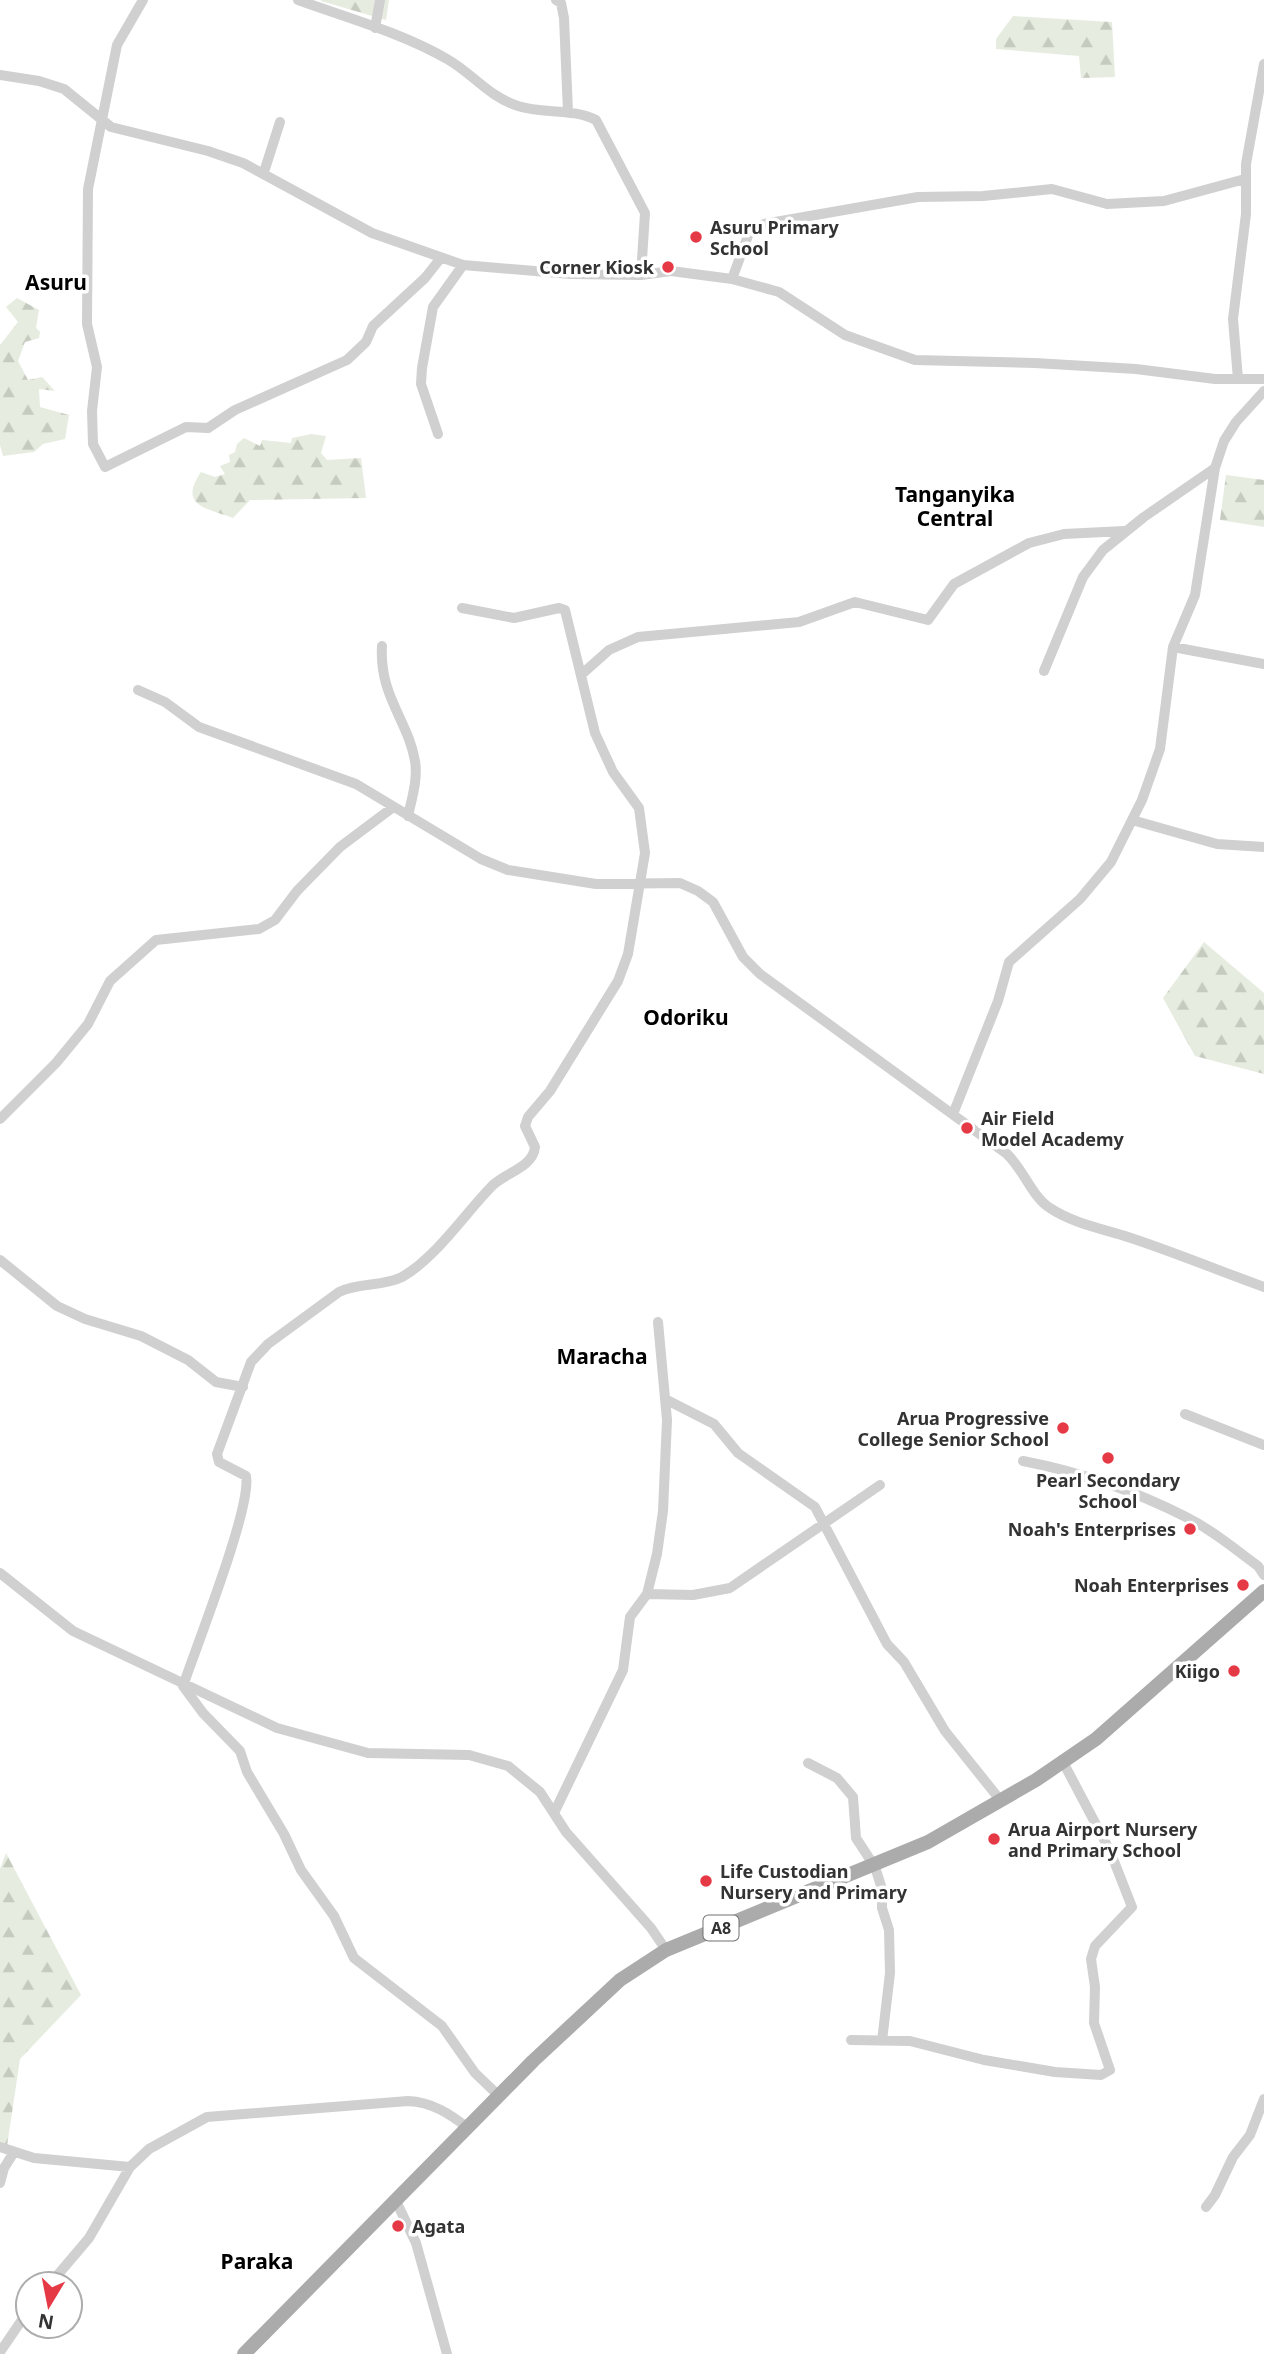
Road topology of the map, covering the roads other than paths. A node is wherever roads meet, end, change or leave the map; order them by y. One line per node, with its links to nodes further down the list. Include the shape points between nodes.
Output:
1 (143, 0): 9 (street, via 117,46)
2 (299, 0): 5 (street)
3 (380, 0): 5 (street)
4 (556, 0): 8 (street, via 564,18)
5 (374, 28): 8 (street, via 447,58 481,87 517,106)
6 (1264, 64): 12 (street)
7 (0, 75): 9 (street, via 64,89)
8 (568, 112): 15 (street, via 596,120 642,206 646,221)
9 (100, 120): 11 (street, via 123,131 208,151); 13 (street, via 88,189 87,324 96,353 93,443 105,467 186,428 208,428 235,410 347,360)
10 (280, 122): 11 (street)
11 (264, 172): 13 (street, via 372,233)
12 (1245, 179): 16 (street, via 1164,201 1107,204 1052,188 918,197 764,224 749,233); 17 (street, via 1247,214 1233,319)
13 (440, 259): 14 (street)
14 (463, 265): 15 (street); 20 (street, via 431,314 422,368 421,384)
15 (641, 275): 16 (street, via 679,272)
16 (732, 279): 17 (street, via 779,292 845,335 901,357)
17 (1238, 379): 18 (street)
18 (1264, 379)
19 (1264, 391): 21 (street, via 1236,422)
20 (438, 434)
21 (1215, 468): 22 (street); 25 (street, via 1195,595)
22 (1124, 531): 27 (street, via 1083,577); 28 (street, via 1064,534 1029,543 954,584 928,620 855,602 799,622 638,637 609,650)
23 (462, 607): 28 (street, via 514,618 562,608)
24 (382, 646): 31 (street, via 387,689 415,762)
25 (1173, 647): 26 (street); 32 (street, via 1160,749)
26 (1264, 664)
27 (1044, 671)
28 (582, 674): 34 (street, via 601,748 642,817 645,853)
29 (138, 690): 30 (street, via 165,702 200,727 320,768 356,784)
30 (391, 808): 31 (street); 36 (street, via 340,847 275,920 259,929 156,940 110,981 88,1024)
31 (408, 816): 34 (street, via 508,870 567,881)
32 (1132, 820): 33 (street, via 1217,844); 35 (street, via 1111,862 1080,899 1009,962)
33 (1264, 847)
34 (640, 884): 35 (street, via 671,882 713,902 743,957 760,974); 40 (street, via 628,954 618,981 527,1120 535,1147 533,1158 494,1184 414,1269 392,1282 346,1289 268,1344 247,1368)
35 (953, 1114): 38 (street, via 1022,1168 1047,1207)
36 (0, 1119)
37 (0, 1259): 40 (street, via 57,1306 85,1320 141,1336 187,1360 216,1382)
38 (1264, 1287)
39 (658, 1322): 41 (street)
40 (243, 1387): 51 (street, via 217,1459 246,1476 246,1490)
41 (666, 1399): 46 (street, via 714,1424 738,1453 803,1496); 50 (street, via 663,1511)
42 (1185, 1415): 43 (street)
43 (1264, 1444)
44 (1023, 1461): 48 (street, via 1105,1482 1186,1517 1258,1566)
45 (880, 1485): 46 (street)
46 (826, 1525): 50 (street, via 730,1588 693,1595); 54 (street, via 887,1644 904,1662 945,1731)
47 (0, 1573): 51 (street, via 73,1631)
48 (1264, 1575)
49 (1264, 1593): 52 (main road, A8, via 1096,1739)
50 (647, 1594): 55 (street, via 630,1617 623,1670)
51 (183, 1685): 55 (street, via 277,1728 368,1753 453,1753 496,1762 521,1774); 60 (street, via 203,1713 235,1743 301,1870 334,1916 354,1958 442,2026 475,2073)
52 (1063, 1762): 54 (main road, A8); 59 (street, via 1110,1851 1132,1907 1095,1946 1091,1959 1094,2023 1110,2070 1101,2075 1055,2073 910,2041)
53 (808, 1763): 56 (street, via 837,1778 853,1797 856,1838)
54 (1002, 1801): 56 (main road, A8)
55 (554, 1813): 57 (street)
56 (875, 1867): 57 (main road, A8); 59 (street, via 889,1930 890,1973)
57 (666, 1950): 60 (main road, A8, via 601,1994)
58 (851, 2040): 59 (street)
59 (882, 2041)
60 (499, 2096): 62 (main road, A8)
61 (1264, 2099): 68 (street, via 1250,2135)
62 (468, 2127): 65 (street, via 417,2101 236,2113 207,2117 180,2129); 67 (main road, A8)
63 (0, 2147): 64 (street)
64 (14, 2152): 65 (street); 66 (street)
65 (130, 2167): 69 (street, via 89,2238)
66 (0, 2183)
67 (396, 2201): 72 (main road, A8); 73 (street, via 416,2243)
68 (1206, 2207)
69 (62, 2270)
70 (14, 2332): 71 (street)
71 (0, 2352)
72 (244, 2354)
73 (447, 2354)

